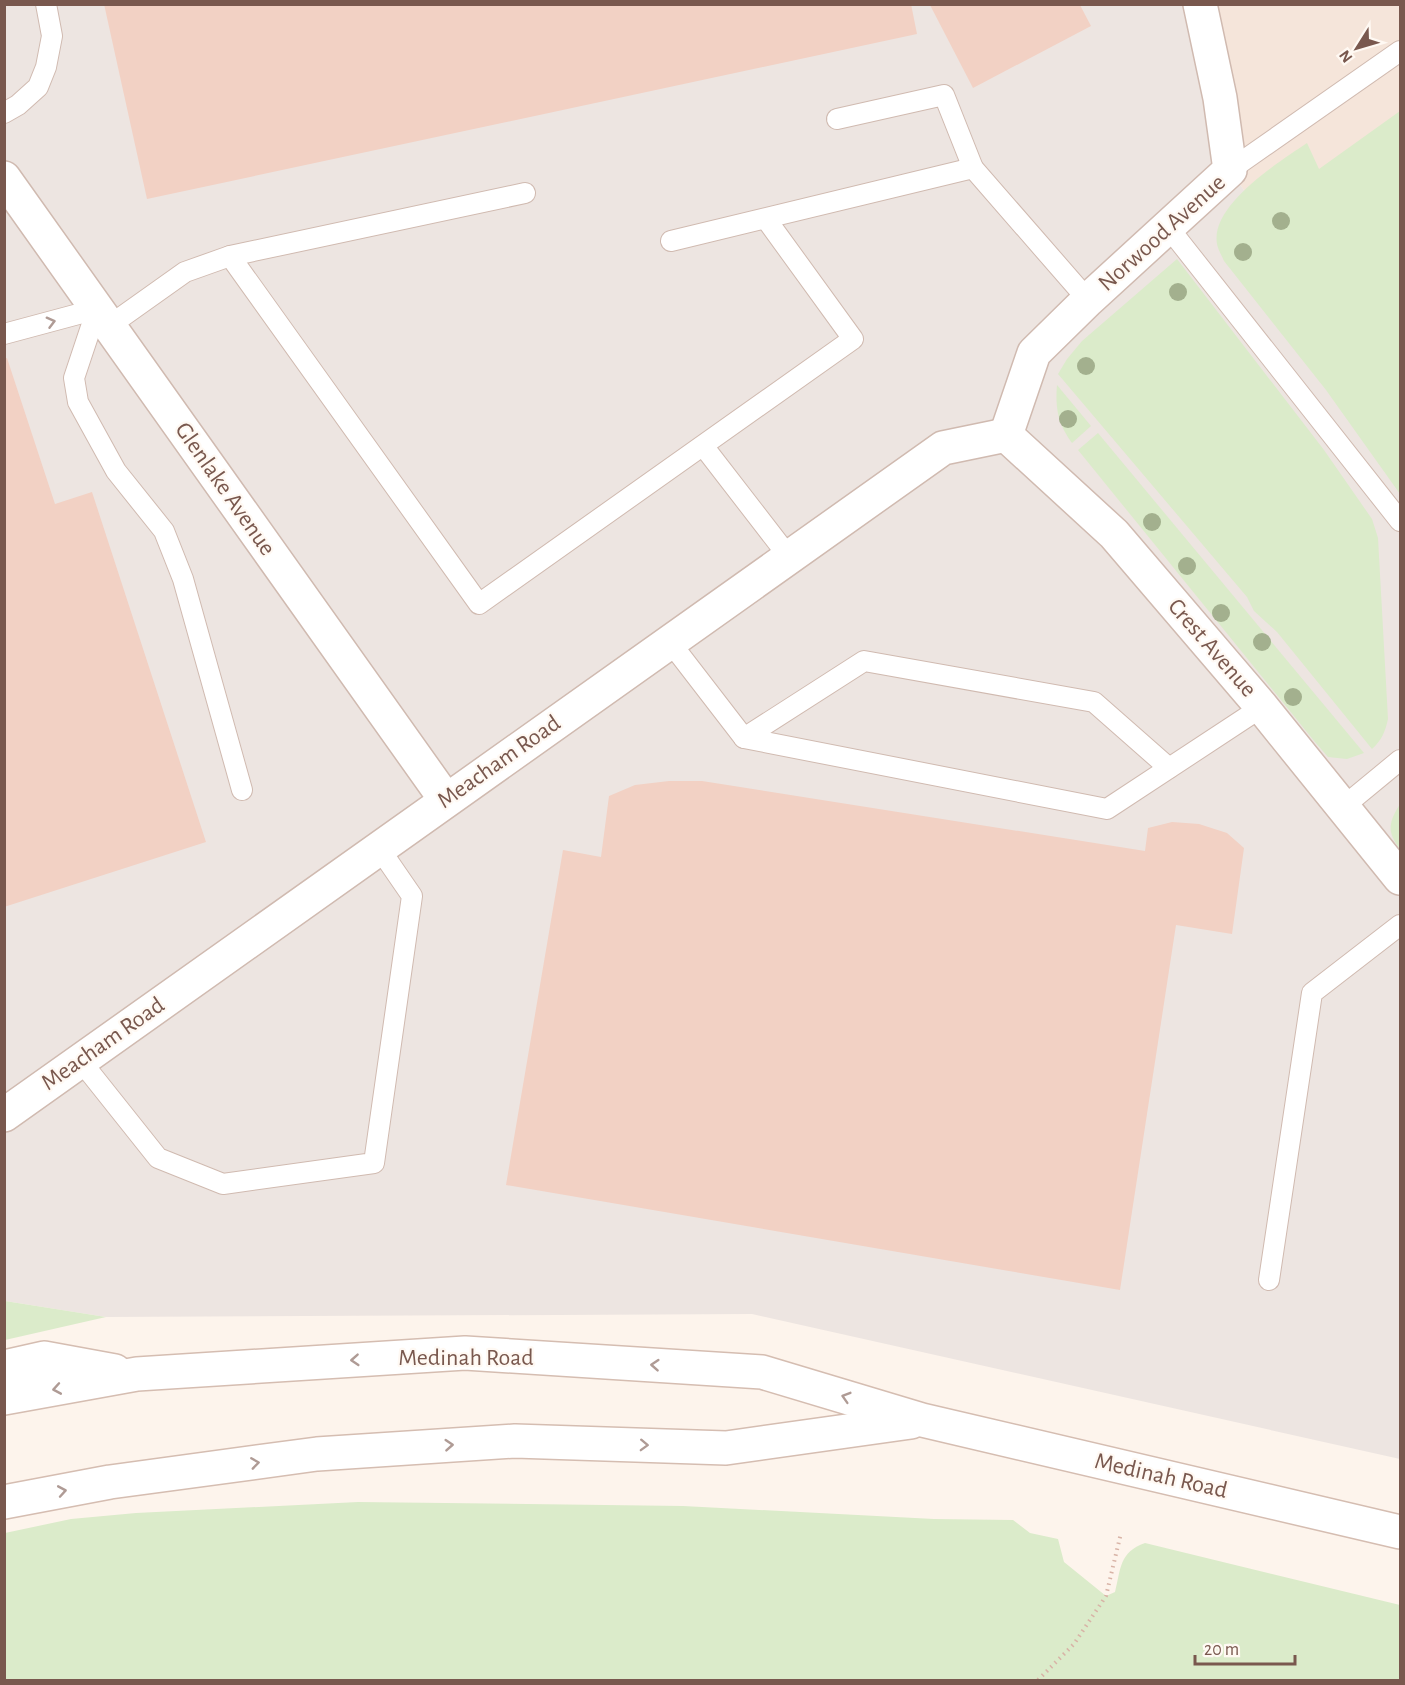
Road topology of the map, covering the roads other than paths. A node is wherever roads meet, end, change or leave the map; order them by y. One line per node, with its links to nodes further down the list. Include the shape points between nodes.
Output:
1 (46, 4): 4 (lane, via 52,36 46,67 38,87)
2 (1200, 4): 7 (street, Norwood Avenue)
3 (1401, 51): 7 (lane)
4 (4, 112)
5 (837, 119): 6 (lane, via 945,95)
6 (973, 168): 10 (lane); 14 (lane)
7 (1230, 170): 11 (street, Norwood Avenue)
8 (4, 178): 15 (street, Glenlake Avenue)
9 (525, 193): 13 (lane)
10 (766, 219): 12 (lane); 18 (lane, via 854,339)
11 (1168, 227): 14 (street, Norwood Avenue); 19 (lane)
12 (670, 241)
13 (230, 256): 15 (lane, via 185,272); 18 (lane, via 479,604)
14 (1088, 300): 17 (street, Norwood Avenue, via 1034,353)
15 (103, 317): 16 (lane, one-way to 15); 26 (lane, via 74,378 78,402 116,471 164,531 183,579); 27 (street, Glenlake Avenue)
16 (4, 334)
17 (1006, 435): 20 (street, Meacham Road, via 943,448); 22 (street, Crest Avenue, via 1114,534)
18 (704, 447): 20 (lane)
19 (1401, 521)
20 (789, 557): 21 (street, Meacham Road)
21 (670, 642): 23 (lane); 27 (street, Meacham Road)
22 (1262, 707): 25 (lane); 28 (street, Crest Avenue)
23 (744, 738): 25 (lane, via 1107,809); 25 (lane, via 864,661 1094,702)
24 (1401, 760): 28 (lane)
25 (1169, 768)
26 (243, 789)
27 (446, 800): 29 (street, Meacham Road)
28 (1343, 807): 30 (street, Crest Avenue)
29 (379, 848): 32 (street, Meacham Road); 32 (lane, via 412,896 374,1163 223,1184 158,1158)
30 (1401, 878)
31 (1401, 925): 34 (lane, via 1312,993)
32 (80, 1060): 33 (street, Meacham Road)
33 (4, 1114)
34 (1269, 1280)
35 (4, 1367): 36 (street, via 44,1358)
36 (137, 1374): 37 (street, Medinah Road, one-way to 37); 38 (street, Medinah Road, one-way to 36, via 762,1372 465,1353)
37 (4, 1398)
38 (922, 1420): 39 (street, Medinah Road, one-way to 38, via 110,1482 317,1454 515,1441 726,1448); 40 (street, Medinah Road)
39 (4, 1502)
40 (1401, 1532)

